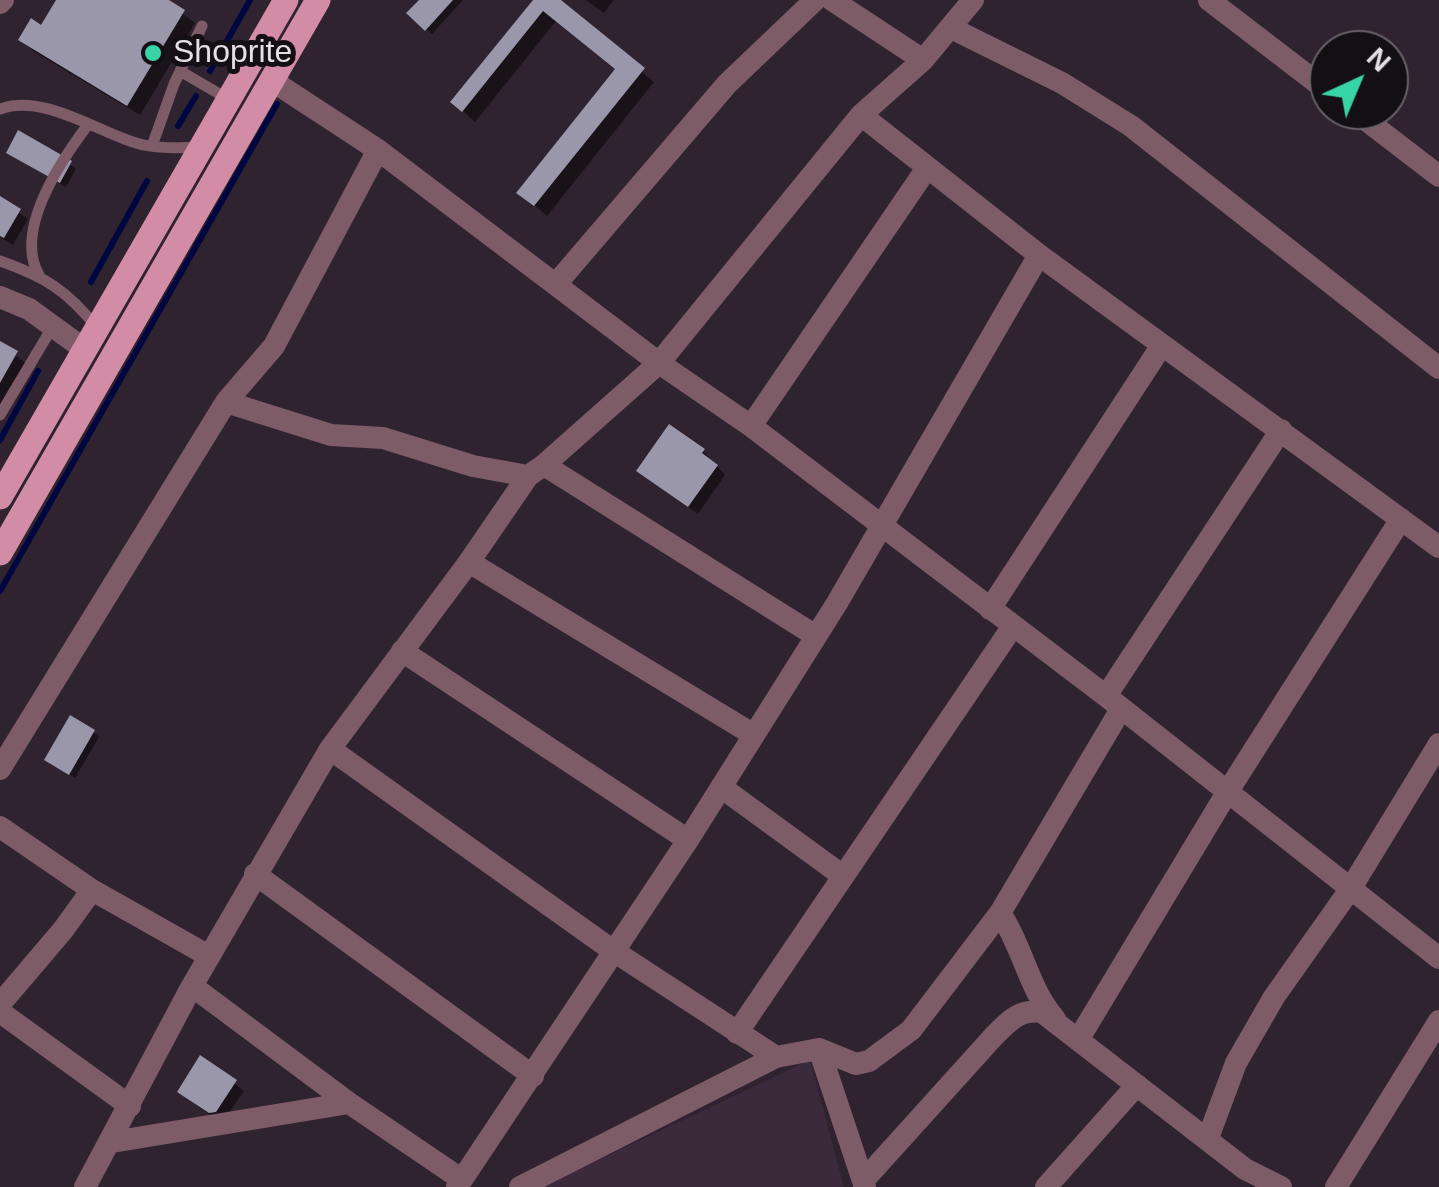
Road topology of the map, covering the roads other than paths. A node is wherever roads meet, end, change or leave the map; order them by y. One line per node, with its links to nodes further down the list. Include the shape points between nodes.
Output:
1 (286, 0): 13 (main road)
2 (318, 0): 12 (main road)
3 (816, 0): 26 (street, via 728,84)
4 (832, 0): 9 (street)
5 (974, 0): 8 (street)
6 (1210, 0): 11 (street)
7 (202, 26): 10 (lane)
8 (951, 28): 9 (street); 32 (street, via 1131,126)
9 (924, 60): 15 (street)
10 (180, 71): 13 (lane); 18 (lane)
11 (1309, 77)
12 (272, 80): 20 (street); 42 (main road)
13 (230, 100): 19 (main road)
14 (0, 109): 16 (lane, via 32,105)
15 (861, 115): 21 (street); 31 (street)
16 (87, 126): 18 (lane); 25 (lane, via 35,218 30,260)
17 (1379, 130): 22 (street)
18 (152, 146): 19 (lane)
19 (204, 147): 29 (main road)
20 (378, 150): 26 (street); 33 (street, via 274,346)
21 (927, 168): 23 (street); 35 (street)
22 (1439, 176)
23 (1039, 255): 30 (street); 40 (street)
24 (0, 261): 25 (lane)
25 (39, 275): 29 (lane, via 70,297)
26 (556, 284): 31 (street)
27 (0, 297): 28 (street)
28 (53, 326): 29 (street); 34 (lane)
29 (90, 338): 38 (main road)
30 (1162, 345): 36 (street); 44 (street)
31 (659, 363): 35 (street); 37 (street)
32 (1439, 368)
33 (226, 402): 37 (street, via 331,436 383,438 473,466); 52 (street)
34 (0, 415)
35 (751, 426): 40 (street)
36 (1281, 430): 39 (street); 48 (street)
37 (536, 471): 43 (street); 46 (street)
38 (0, 497)
39 (1401, 519): 41 (street); 54 (street)
40 (882, 528): 44 (street); 46 (street)
41 (1439, 547)
42 (0, 553)
43 (469, 562): 47 (street); 49 (street)
44 (990, 608): 45 (street)
45 (1013, 626): 48 (street); 58 (street)
46 (816, 636): 49 (street)
47 (402, 651): 51 (street); 56 (street)
48 (1114, 702): 54 (street); 61 (street)
49 (754, 734): 53 (street)
50 (1439, 744): 59 (street)
51 (330, 749): 57 (street); 62 (street)
52 (0, 769)
53 (721, 786): 56 (street); 58 (street)
54 (1228, 791): 59 (street); 70 (street)
55 (0, 828): 60 (street)
56 (688, 840): 62 (street)
57 (255, 874): 63 (street); 73 (street)
58 (843, 876): 69 (street)
59 (1350, 888): 64 (street); 77 (street, via 1274,996 1227,1085)
60 (92, 890): 63 (street); 66 (street)
61 (1000, 912): 70 (street, via 1041,1004); 71 (street, via 891,1047 856,1064)
62 (612, 950): 69 (street); 73 (street)
63 (209, 956): 65 (street)
64 (1439, 958)
65 (192, 986): 75 (street); 76 (street)
66 (0, 1004)
67 (0, 1012): 76 (street)
68 (1439, 1021): 86 (street)
69 (736, 1033): 72 (street)
70 (1070, 1034): 74 (street); 81 (street, via 1042,1012 1029,1010 1010,1020)
71 (819, 1050): 72 (street); 81 (street)
72 (776, 1057): 83 (street)
73 (532, 1076): 80 (street)
74 (1138, 1085): 77 (street); 84 (street)
75 (348, 1104): 78 (street); 80 (street)
76 (130, 1106): 78 (street)
77 (1208, 1138): 79 (street)
78 (112, 1142): 82 (street)
79 (1238, 1178): 85 (street)
80 (459, 1183)
81 (864, 1184)
82 (85, 1187)
83 (520, 1187)
84 (1046, 1187)
85 (1281, 1187)
86 (1336, 1187)

